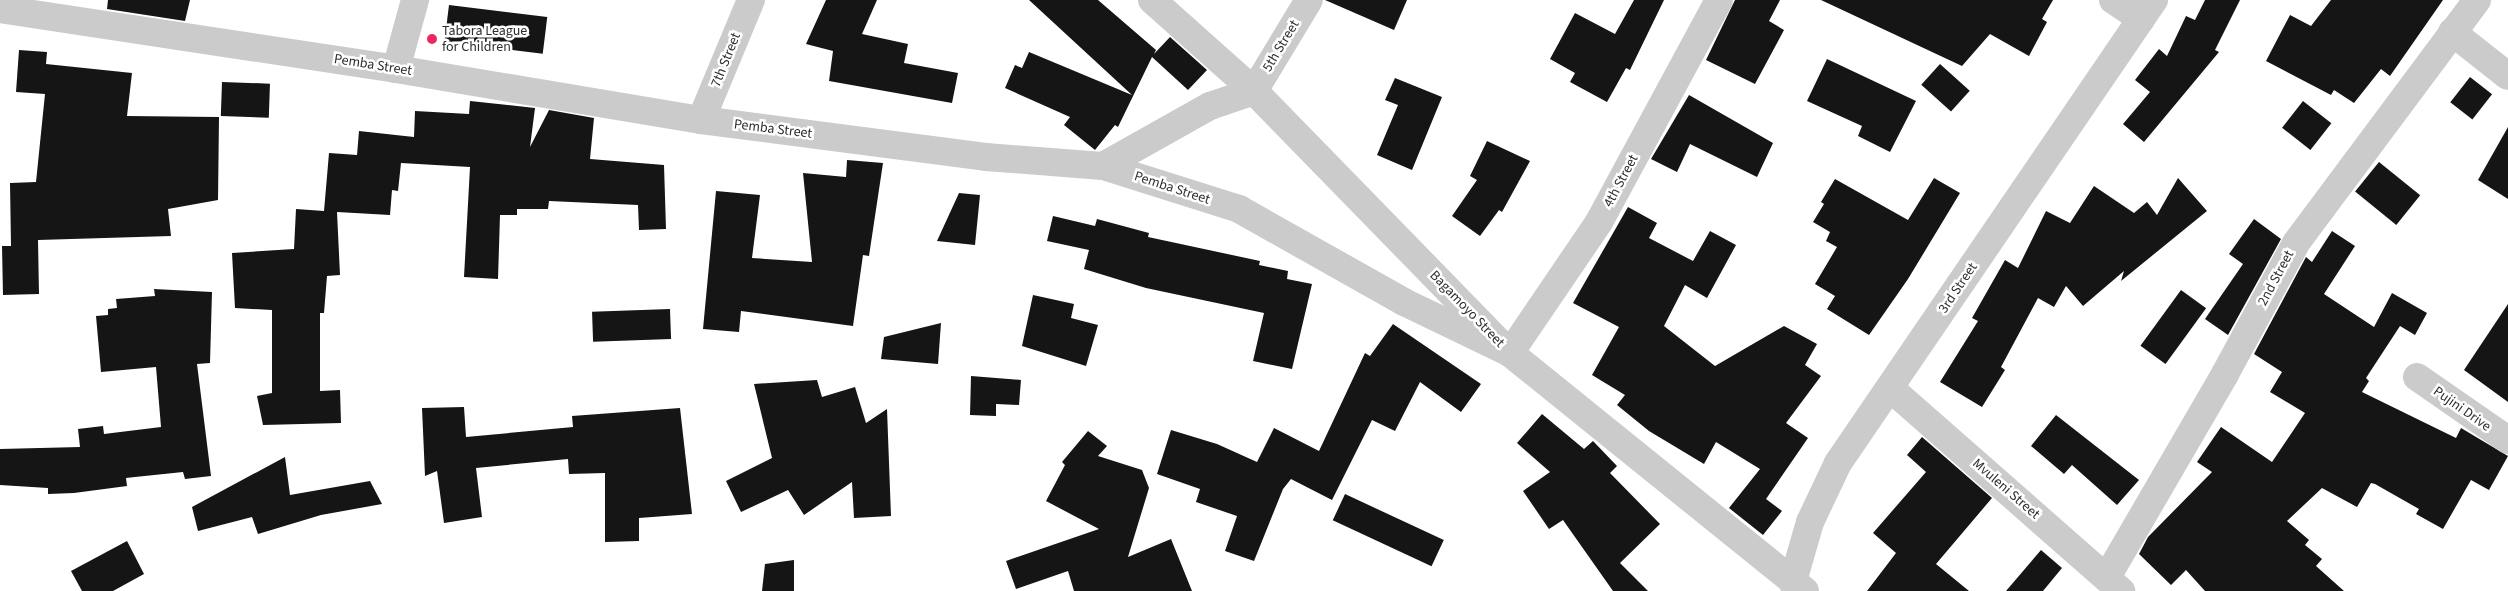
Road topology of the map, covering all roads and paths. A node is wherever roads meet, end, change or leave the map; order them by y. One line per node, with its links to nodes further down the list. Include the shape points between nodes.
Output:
1 (415, 0): 11 (street)
2 (751, 0): 14 (street, 7th Street)
3 (1152, 0): 13 (street, Bagamoyo Street)
4 (1309, 0): 13 (street, 5th Street)
5 (1719, 0): 16 (street, 4th Street, via 1599,222)
6 (2113, 0): 9 (street)
7 (2477, 0): 10 (street, 2nd Street)
8 (0, 9): 11 (street, Pemba Street)
9 (2148, 10): 18 (street, 3rd Street)
10 (2452, 32): 12 (street); 20 (street, 2nd Street, via 2296,242)
11 (396, 69): 14 (street, Pemba Street)
12 (2508, 76)
13 (1254, 91): 15 (street, via 1210,106); 16 (street, Bagamoyo Street)
14 (701, 120): 15 (street, Pemba Street, via 986,157)
15 (1103, 166): 16 (street, Pemba Street, via 1239,209 1404,302)
16 (1510, 353): 21 (street, Bagamoyo Street)
17 (2417, 377): 19 (street, Pujini Drive)
18 (1890, 388): 20 (street, Mvuleni Street); 21 (street, 3rd Street, via 1838,463 1810,522)
19 (2508, 440)
20 (2114, 584)
21 (1798, 588)

